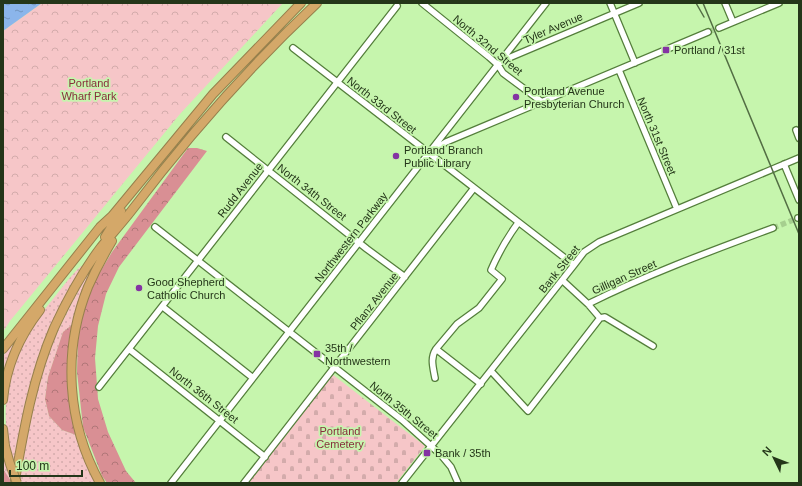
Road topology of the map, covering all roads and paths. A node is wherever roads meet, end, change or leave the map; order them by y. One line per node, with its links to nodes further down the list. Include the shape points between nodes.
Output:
1 (301, 3): 27 (highway, via 218,89)
2 (317, 3): 32 (highway, via 273,45 184,143)
3 (422, 3): 16 (street, North 32nd Street)
4 (546, 3): 16 (street, Northwestern Parkway)
5 (610, 3): 10 (street)
6 (639, 3): 10 (street, Tyler Avenue)
7 (725, 3): 11 (street)
8 (779, 3): 11 (street)
9 (397, 6): 18 (street, Rudd Avenue)
10 (614, 13): 15 (street); 16 (street, Tyler Avenue, via 510,57)
11 (733, 22): 12 (street)
12 (719, 28)
13 (708, 32): 15 (street)
14 (293, 48): 18 (street, North 33rd Street)
15 (635, 63): 17 (street)
16 (498, 65): 19 (street, North 32nd Street, via 503,73); 23 (street, Northwestern Parkway)
17 (619, 70): 19 (street); 30 (street, North 31st Street)
18 (338, 82): 23 (street, North 33rd Street); 26 (street, Rudd Avenue)
19 (542, 102): 23 (street, via 446,142)
20 (796, 130): 22 (street)
21 (226, 137): 26 (street, North 34th Street)
22 (799, 138)
23 (430, 153): 28 (street, North 33rd Street); 36 (street, Northwestern Parkway)
24 (799, 158): 25 (street, Bank Street)
25 (784, 164): 29 (street); 30 (street, Bank Street)
26 (268, 171): 36 (street, North 34th Street); 37 (street, Rudd Avenue)
27 (137, 185): 31 (highway); 60 (highway, via 71,290 51,329 34,376)
28 (474, 188): 33 (street, North 33rd Street); 39 (street, Pflanz Avenue)
29 (799, 200)
30 (677, 209): 38 (street, Bank Street, via 599,242 584,252)
31 (112, 216): 46 (highway, via 100,227); 55 (highway, via 107,226 24,333 10,365)
32 (124, 221): 60 (highway, via 87,268 55,327 35,384); 62 (highway, via 98,264 88,287 78,316 72,354 76,422 85,451)
33 (518, 223): 38 (street, North 33rd Street); 48 (street, via 491,270 502,279 480,308 457,324)
34 (155, 226): 37 (street, North 35th Street)
35 (773, 228): 41 (street, Gilligan Street)
36 (358, 243): 39 (street, North 34th Street); 44 (street, Northwestern Parkway)
37 (198, 261): 42 (street, Rudd Avenue); 44 (street, North 35th Street)
38 (574, 265): 40 (street, Bank Street)
39 (406, 277): 49 (street, Pflanz Avenue)
40 (562, 280): 41 (street); 50 (street, Bank Street)
41 (588, 304): 43 (street, Gilligan Street)
42 (163, 306): 47 (street, Rudd Avenue); 51 (street)
43 (600, 318): 45 (street, via 605,316); 50 (street, via 528,412)
44 (289, 332): 49 (street, North 35th Street); 51 (street, Northwestern Parkway)
45 (653, 346)
46 (3, 349)
47 (129, 349): 54 (street, Rudd Avenue); 56 (street, North 36th Street)
48 (436, 349): 52 (street, via 432,357); 53 (street)
49 (335, 367): 58 (street, North 35th Street); 59 (street, Pflanz Avenue)
50 (491, 371): 53 (street, Bank Street)
51 (253, 378): 56 (street, Northwestern Parkway)
52 (435, 378)
53 (481, 384): 58 (street, Bank Street)
54 (99, 387)
55 (3, 400)
56 (220, 420): 59 (street, North 36th Street); 63 (street, Northwestern Parkway)
57 (3, 429): 61 (highway, bridge, via 5,446)
58 (432, 446): 65 (street, Bank Street); 66 (street, North 35th Street, via 451,467)
59 (265, 457): 64 (street, Pflanz Avenue)
60 (13, 483)
61 (17, 483)
62 (100, 483)
63 (171, 483)
64 (244, 483)
65 (402, 483)
66 (458, 483)

